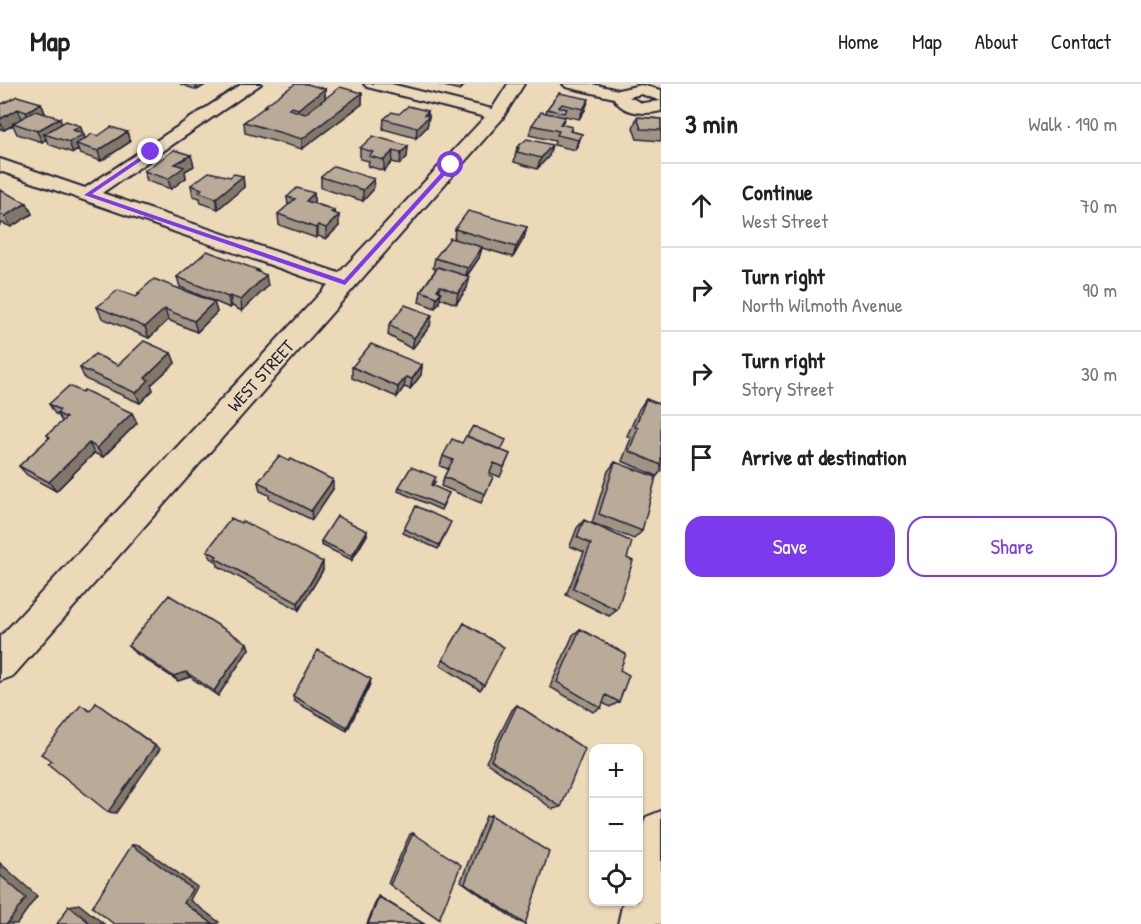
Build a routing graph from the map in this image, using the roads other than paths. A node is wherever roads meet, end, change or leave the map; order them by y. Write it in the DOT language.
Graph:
graph roads {
  1 [pos="253,84"];
  2 [pos="372,84"];
  3 [pos="516,84"];
  4 [pos="571,84"];
  5 [pos="621,95"];
  6 [pos="661,96"];
  7 [pos="661,106"];
  8 [pos="496,115"];
  9 [pos="0,165"];
  10 [pos="87,195"];
  11 [pos="345,283"];
  12 [pos="0,663"];
  13 [pos="661,832"];
  14 [pos="640,924"];
  1 -- 10 [label="street"];
  2 -- 8 [label="street"];
  3 -- 8 [label="street, WEST STREET"];
  4 -- 5 [label="street"];
  5 -- 6 [label="street"];
  5 -- 7 [label="street"];
  8 -- 11 [label="street, WEST STREET"];
  9 -- 10 [label="street"];
  10 -- 11 [label="street"];
  11 -- 12 [label="street, WEST STREET"];
  13 -- 14 [label="street"];
}
